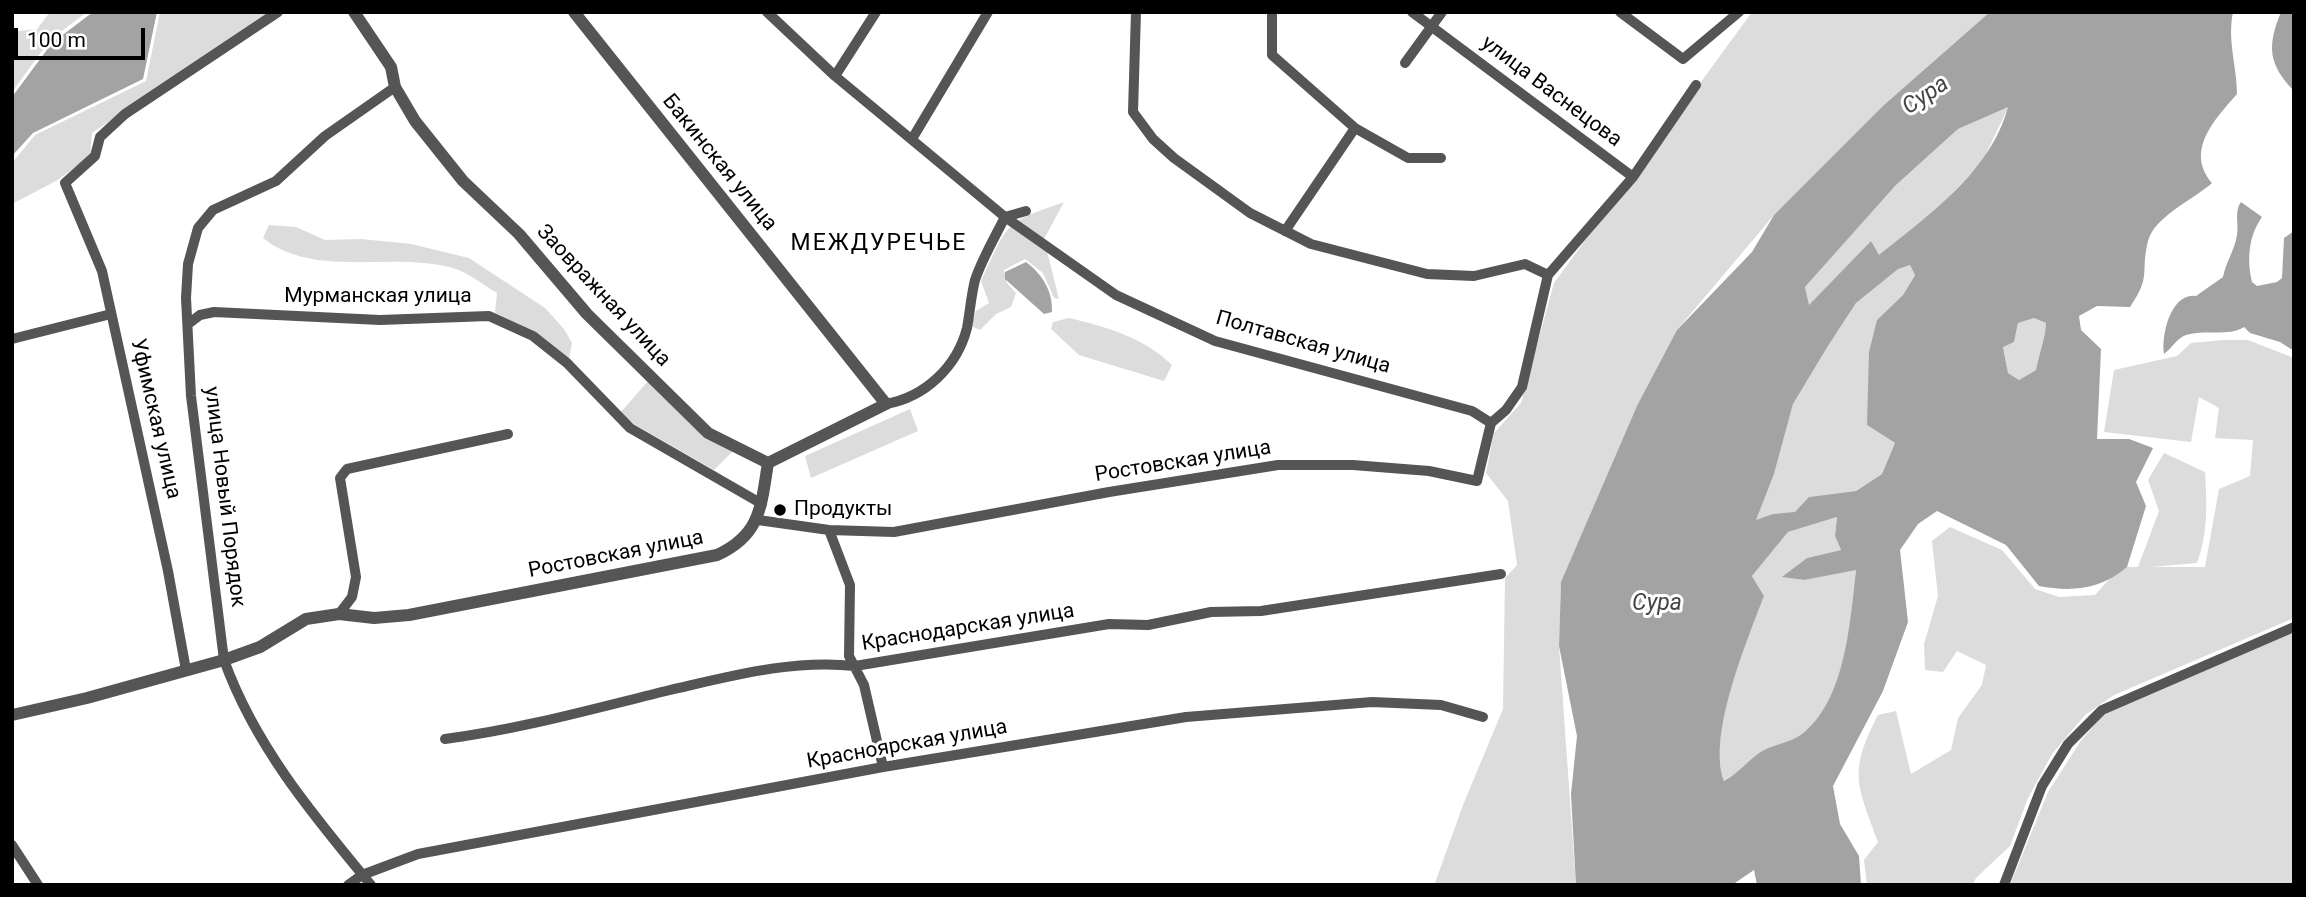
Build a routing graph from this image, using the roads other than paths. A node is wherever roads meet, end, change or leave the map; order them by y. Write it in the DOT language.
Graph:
graph roads {
  1 [pos="278,12"];
  2 [pos="355,12"];
  3 [pos="574,12"];
  4 [pos="876,12"];
  5 [pos="988,12"];
  6 [pos="1136,12"];
  7 [pos="1272,12"];
  8 [pos="1412,12"];
  9 [pos="1442,12"];
  10 [pos="1620,12"];
  11 [pos="1739,12"];
  12 [pos="769,13"];
  13 [pos="1432,26"];
  14 [pos="1405,63"];
  15 [pos="835,76"];
  16 [pos="1696,85"];
  17 [pos="395,87"];
  18 [pos="1355,128"];
  19 [pos="912,139"];
  20 [pos="1441,158"];
  21 [pos="1633,177"];
  22 [pos="1026,211"];
  23 [pos="1005,217"];
  24 [pos="1285,231"];
  25 [pos="1548,275"];
  26 [pos="111,314"];
  27 [pos="188,324"];
  28 [pos="12,339"];
  29 [pos="886,404"];
  30 [pos="1491,423"];
  31 [pos="508,434"];
  32 [pos="768,463"];
  33 [pos="762,504"];
  34 [pos="758,520"];
  35 [pos="829,530"];
  36 [pos="1500,574"];
  37 [pos="339,614"];
  38 [pos="2294,627"];
  39 [pos="224,660"];
  40 [pos="855,666"];
  41 [pos="186,670"];
  42 [pos="12,715"];
  43 [pos="1483,718"];
  44 [pos="445,738"];
  45 [pos="883,768"];
  46 [pos="12,845"];
  47 [pos="362,875"];
  48 [pos="38,885"];
  49 [pos="348,885"];
  50 [pos="371,885"];
  51 [pos="2004,885"];
  1 -- 26 [label="street, Уфимская улица"];
  2 -- 17 [label="street, Заовражная улица"];
  3 -- 29 [label="street, Бакинская улица"];
  4 -- 15 [label="street"];
  5 -- 19 [label="street"];
  6 -- 24 [label="street"];
  7 -- 18 [label="street"];
  8 -- 13 [label="street, улица Васнецова"];
  9 -- 13 [label="street"];
  10 -- 11 [label="street"];
  12 -- 15 [label="street, Полтавская улица"];
  13 -- 14 [label="street"];
  13 -- 21 [label="street, улица Васнецова"];
  15 -- 19 [label="street, Полтавская улица"];
  16 -- 21 [label="street"];
  17 -- 27 [label="street, улица Новый Порядок"];
  17 -- 32 [label="street, Заовражная улица"];
  18 -- 20 [label="street"];
  18 -- 24 [label="street"];
  19 -- 23 [label="street, Полтавская улица"];
  21 -- 25 [label="street"];
  22 -- 23 [label="street"];
  23 -- 29 [label="street"];
  23 -- 30 [label="street, Полтавская улица"];
  24 -- 25 [label="street"];
  25 -- 30 [label="street"];
  26 -- 28 [label="street"];
  26 -- 41 [label="street, Уфимская улица"];
  27 -- 33 [label="street, Мурманская улица"];
  27 -- 39 [label="street, улица Новый Порядок"];
  29 -- 32 [label="street"];
  30 -- 35 [label="street, Ростовская улица"];
  31 -- 37 [label="street"];
  32 -- 33 [label="street"];
  33 -- 34 [label="street"];
  34 -- 35 [label="street, Ростовская улица"];
  34 -- 37 [label="street, Ростовская улица"];
  35 -- 40 [label="street"];
  36 -- 40 [label="street, Краснодарская улица"];
  37 -- 39 [label="street, Ростовская улица"];
  38 -- 51 [label="street"];
  39 -- 41 [label="street, Ростовская улица"];
  39 -- 47 [label="street, улица Новый Порядок"];
  40 -- 44 [label="street, Краснодарская улица"];
  40 -- 45 [label="street"];
  41 -- 42 [label="street, Ростовская улица"];
  43 -- 45 [label="street, Красноярская улица"];
  45 -- 47 [label="street, Красноярская улица"];
  46 -- 48 [label="street"];
  47 -- 49 [label="street, Красноярская улица"];
  47 -- 50 [label="street, улица Новый Порядок"];
}
